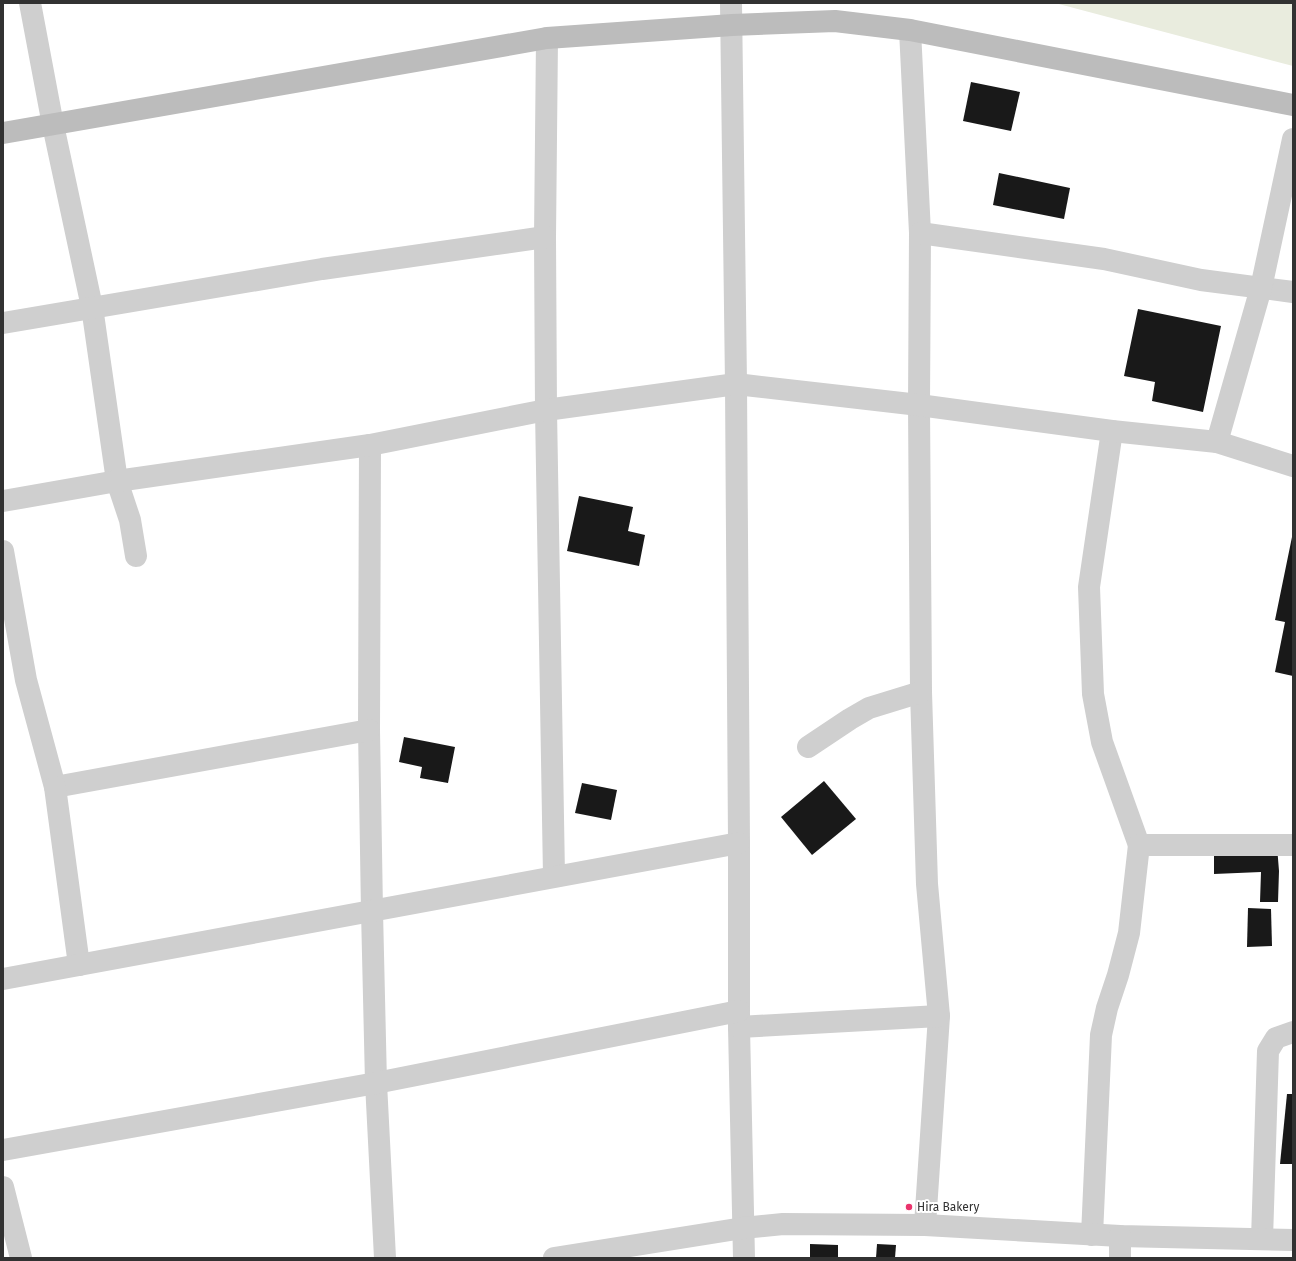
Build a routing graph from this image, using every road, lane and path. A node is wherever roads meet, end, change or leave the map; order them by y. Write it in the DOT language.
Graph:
graph roads {
  1 [pos="30,3"];
  2 [pos="731,3"];
  3 [pos="732,24"];
  4 [pos="910,30"];
  5 [pos="547,38"];
  6 [pos="1293,105"];
  7 [pos="53,124"];
  8 [pos="3,133"];
  9 [pos="1293,139"];
  10 [pos="920,233"];
  11 [pos="545,237"];
  12 [pos="1261,288"];
  13 [pos="1293,292"];
  14 [pos="92,307"];
  15 [pos="3,323"];
  16 [pos="736,384"];
  17 [pos="919,406"];
  18 [pos="546,410"];
  19 [pos="1112,431"];
  20 [pos="1217,442"];
  21 [pos="370,445"];
  22 [pos="1293,466"];
  23 [pos="117,481"];
  24 [pos="3,501"];
  25 [pos="3,551"];
  26 [pos="136,556"];
  27 [pos="921,692"];
  28 [pos="369,730"];
  29 [pos="808,747"];
  30 [pos="55,787"];
  31 [pos="739,843"];
  32 [pos="1139,845"];
  33 [pos="1293,845"];
  34 [pos="554,876"];
  35 [pos="372,911"];
  36 [pos="79,964"];
  37 [pos="3,979"];
  38 [pos="939,1016"];
  39 [pos="739,1019"];
  40 [pos="1293,1032"];
  41 [pos="376,1083"];
  42 [pos="3,1150"];
  43 [pos="3,1187"];
  44 [pos="925,1225"];
  45 [pos="743,1228"];
  46 [pos="1092,1235"];
  47 [pos="1120,1236"];
  48 [pos="1262,1240"];
  49 [pos="1293,1240"];
  50 [pos="21,1258"];
  51 [pos="385,1258"];
  52 [pos="554,1258"];
  53 [pos="744,1258"];
  54 [pos="1120,1258"];
  1 -- 7 [label="street"];
  2 -- 3 [label="street"];
  3 -- 4 [label="main road"];
  3 -- 5 [label="main road"];
  3 -- 16 [label="street"];
  4 -- 6 [label="main road"];
  4 -- 10 [label="street"];
  5 -- 7 [label="main road"];
  5 -- 11 [label="street"];
  7 -- 8 [label="main road"];
  7 -- 14 [label="street"];
  9 -- 12 [label="street"];
  10 -- 12 [label="street"];
  10 -- 17 [label="street"];
  11 -- 14 [label="street"];
  11 -- 18 [label="street"];
  12 -- 13 [label="street"];
  12 -- 20 [label="street"];
  14 -- 15 [label="street"];
  14 -- 23 [label="street"];
  16 -- 17 [label="street"];
  16 -- 18 [label="street"];
  16 -- 31 [label="street"];
  17 -- 19 [label="street"];
  17 -- 27 [label="street"];
  18 -- 21 [label="street"];
  18 -- 34 [label="street"];
  19 -- 20 [label="street"];
  19 -- 32 [label="street"];
  20 -- 22 [label="street"];
  21 -- 23 [label="street"];
  21 -- 28 [label="street"];
  23 -- 24 [label="street"];
  23 -- 26 [label="street"];
  25 -- 30 [label="street"];
  27 -- 29 [label="street"];
  27 -- 38 [label="street"];
  28 -- 30 [label="street"];
  28 -- 35 [label="street"];
  30 -- 36 [label="street"];
  31 -- 34 [label="street"];
  31 -- 39 [label="street"];
  32 -- 33 [label="street"];
  32 -- 46 [label="street"];
  34 -- 35 [label="street"];
  35 -- 36 [label="street"];
  35 -- 41 [label="street"];
  36 -- 37 [label="street"];
  38 -- 39 [label="street"];
  38 -- 44 [label="street"];
  39 -- 41 [label="street"];
  39 -- 45 [label="street"];
  40 -- 48 [label="street"];
  41 -- 42 [label="street"];
  41 -- 51 [label="street"];
  43 -- 50 [label="street"];
  44 -- 45 [label="street"];
  44 -- 46 [label="street"];
  45 -- 52 [label="street"];
  45 -- 53 [label="street"];
  46 -- 47 [label="street"];
  47 -- 48 [label="street"];
  47 -- 54 [label="street"];
  48 -- 49 [label="street"];
}
